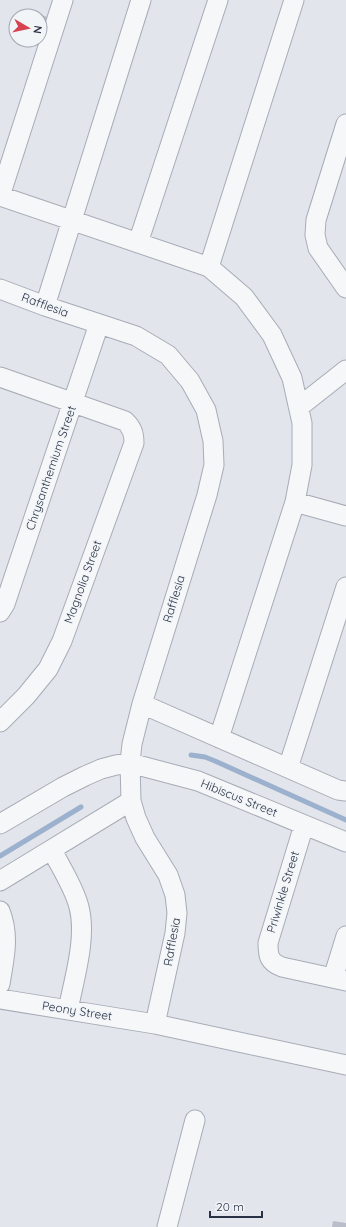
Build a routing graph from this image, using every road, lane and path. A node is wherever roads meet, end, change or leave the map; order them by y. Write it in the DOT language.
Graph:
graph roads {
  1 [pos="63,0"];
  2 [pos="141,0"];
  3 [pos="218,0"];
  4 [pos="294,0"];
  5 [pos="346,124"];
  6 [pos="0,196"];
  7 [pos="72,220"];
  8 [pos="138,242"];
  9 [pos="209,267"];
  10 [pos="346,288"];
  11 [pos="0,289"];
  12 [pos="45,306"];
  13 [pos="99,324"];
  14 [pos="346,370"];
  15 [pos="0,377"];
  16 [pos="73,402"];
  17 [pos="299,408"];
  18 [pos="295,502"];
  19 [pos="346,516"];
  20 [pos="346,587"];
  21 [pos="0,612"];
  22 [pos="142,704"];
  23 [pos="0,722"];
  24 [pos="219,738"];
  25 [pos="130,763"];
  26 [pos="288,768"];
  27 [pos="346,791"];
  28 [pos="131,801"];
  29 [pos="0,824"];
  30 [pos="304,825"];
  31 [pos="346,842"];
  32 [pos="52,850"];
  33 [pos="0,881"];
  34 [pos="0,911"];
  35 [pos="346,936"];
  36 [pos="340,980"];
  37 [pos="0,984"];
  38 [pos="0,998"];
  39 [pos="68,1010"];
  40 [pos="155,1024"];
  41 [pos="346,1065"];
  42 [pos="195,1120"];
  43 [pos="167,1227"];
  1 -- 6 [label="street"];
  2 -- 7 [label="street"];
  3 -- 8 [label="street"];
  4 -- 9 [label="street"];
  5 -- 10 [label="street"];
  6 -- 7 [label="street"];
  7 -- 8 [label="street"];
  7 -- 12 [label="street"];
  8 -- 9 [label="street"];
  9 -- 17 [label="street"];
  11 -- 12 [label="street, Rafflesia"];
  12 -- 13 [label="street, Rafflesia"];
  13 -- 16 [label="street, Chrysanthemium Street"];
  13 -- 22 [label="street, Rafflesia"];
  14 -- 17 [label="street"];
  15 -- 16 [label="street"];
  16 -- 21 [label="street, Chrysanthemium Street"];
  16 -- 23 [label="street, Magnolia Street"];
  17 -- 18 [label="street"];
  18 -- 19 [label="street"];
  18 -- 24 [label="street"];
  20 -- 26 [label="street"];
  22 -- 24 [label="street"];
  22 -- 25 [label="street, Rafflesia"];
  24 -- 26 [label="street"];
  25 -- 28 [label="street, Rafflesia"];
  25 -- 29 [label="street"];
  25 -- 30 [label="street, Hibiscus Street"];
  26 -- 27 [label="street"];
  28 -- 32 [label="street"];
  28 -- 40 [label="street, Rafflesia"];
  30 -- 31 [label="street, Hibiscus Street"];
  30 -- 36 [label="street, Priwinkle Street"];
  32 -- 33 [label="street"];
  32 -- 39 [label="street"];
  34 -- 37 [label="street"];
  35 -- 36 [label="street"];
  38 -- 39 [label="street, Peony Street"];
  39 -- 40 [label="street, Peony Street"];
  40 -- 41 [label="street, Peony Street"];
  42 -- 43 [label="street"];
}
